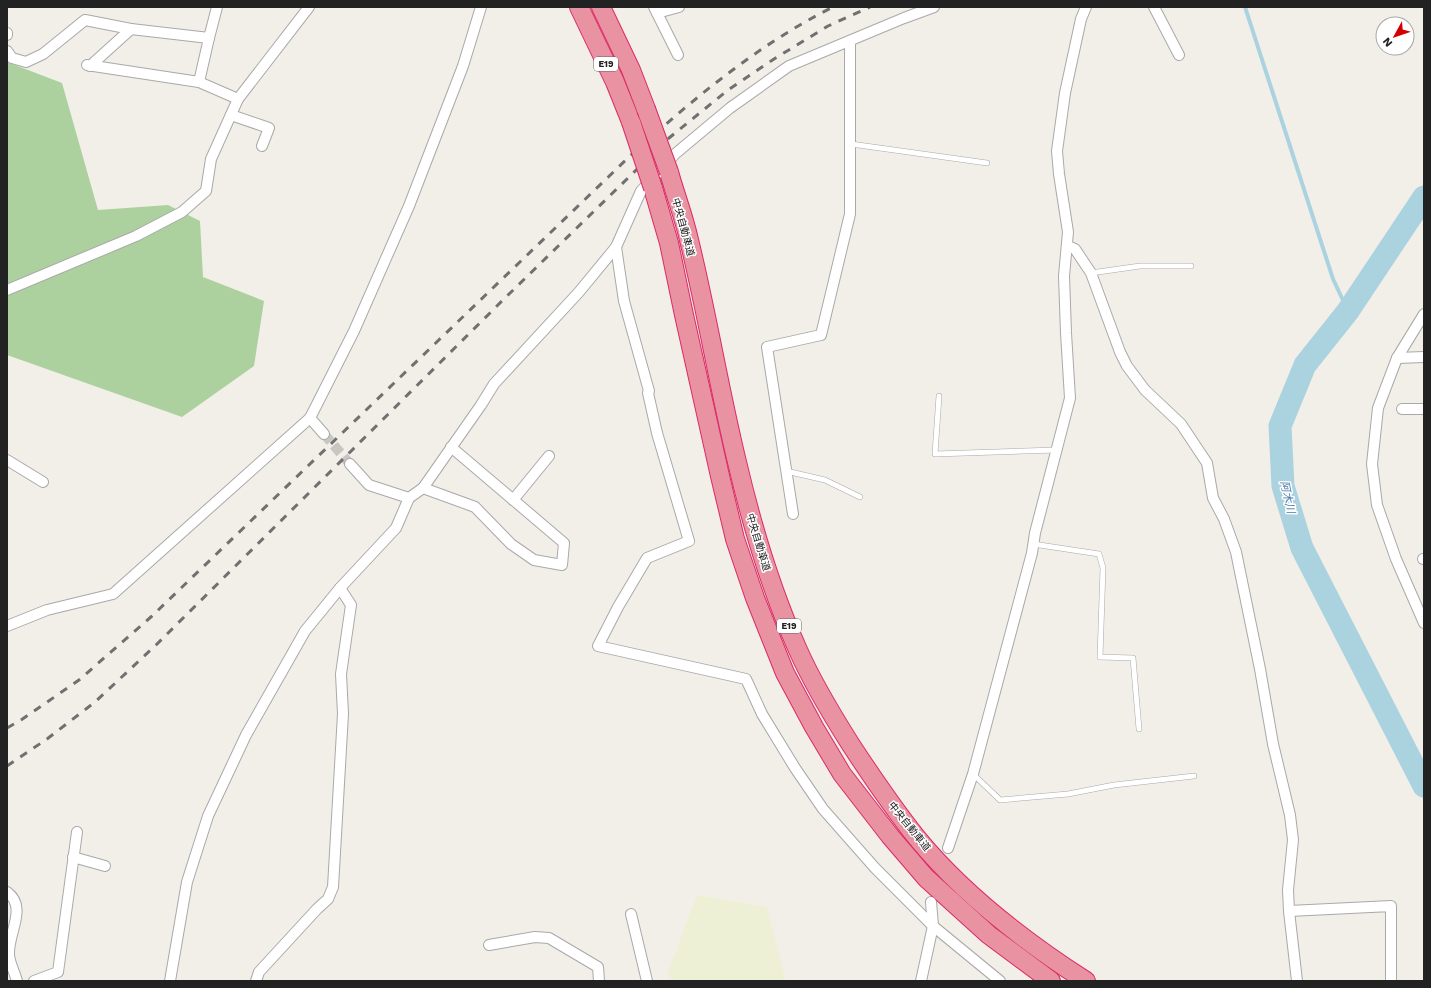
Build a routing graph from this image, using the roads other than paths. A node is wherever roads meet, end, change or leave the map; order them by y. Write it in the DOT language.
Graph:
graph roads {
  1 [pos="217,7"];
  2 [pos="309,7"];
  3 [pos="481,7"];
  4 [pos="579,7"];
  5 [pos="601,7"];
  6 [pos="679,7"];
  7 [pos="934,7"];
  8 [pos="1086,7"];
  9 [pos="1154,7"];
  10 [pos="656,10"];
  11 [pos="131,29"];
  12 [pos="209,38"];
  13 [pos="850,41"];
  14 [pos="7,51"];
  15 [pos="1179,54"];
  16 [pos="678,55"];
  17 [pos="199,82"];
  18 [pos="238,99"];
  19 [pos="231,115"];
  20 [pos="851,144"];
  21 [pos="262,146"];
  22 [pos="987,163"];
  23 [pos="1068,246"];
  24 [pos="616,247"];
  25 [pos="1191,266"];
  26 [pos="1091,273"];
  27 [pos="7,290"];
  28 [pos="1424,314"];
  29 [pos="1424,357"];
  30 [pos="1397,358"];
  31 [pos="939,396"];
  32 [pos="1402,409"];
  33 [pos="1424,409"];
  34 [pos="310,418"];
  35 [pos="324,434"];
  36 [pos="451,448"];
  37 [pos="1057,450"];
  38 [pos="550,456"];
  39 [pos="7,460"];
  40 [pos="350,464"];
  41 [pos="786,471"];
  42 [pos="43,482"];
  43 [pos="423,488"];
  44 [pos="860,497"];
  45 [pos="409,498"];
  46 [pos="513,500"];
  47 [pos="793,514"];
  48 [pos="1034,544"];
  49 [pos="340,588"];
  50 [pos="1424,623"];
  51 [pos="7,626"];
  52 [pos="1139,729"];
  53 [pos="973,774"];
  54 [pos="1194,776"];
  55 [pos="77,832"];
  56 [pos="948,848"];
  57 [pos="73,857"];
  58 [pos="105,866"];
  59 [pos="7,892"];
  60 [pos="931,902"];
  61 [pos="1289,911"];
  62 [pos="631,914"];
  63 [pos="933,926"];
  64 [pos="490,946"];
  65 [pos="17,981"];
  66 [pos="34,981"];
  67 [pos="170,981"];
  68 [pos="256,981"];
  69 [pos="600,981"];
  70 [pos="647,981"];
  71 [pos="921,981"];
  72 [pos="1000,981"];
  73 [pos="1051,981"];
  74 [pos="1086,981"];
  75 [pos="1297,981"];
  76 [pos="1392,981"];
  1 -- 12 [label="street"];
  2 -- 18 [label="street"];
  3 -- 34 [label="street"];
  4 -- 73 [label="highway, 中央自動車道 / E19, bridge"];
  5 -- 74 [label="highway, 中央自動車道 / E19, bridge"];
  6 -- 10 [label="street"];
  7 -- 13 [label="street"];
  8 -- 23 [label="street"];
  9 -- 15 [label="street"];
  10 -- 16 [label="street"];
  11 -- 12 [label="street"];
  11 -- 14 [label="street"];
  11 -- 17 [label="street"];
  12 -- 17 [label="street"];
  13 -- 20 [label="street"];
  13 -- 24 [label="street"];
  17 -- 18 [label="street"];
  18 -- 19 [label="street"];
  19 -- 21 [label="street"];
  19 -- 27 [label="street"];
  20 -- 22 [label="lane"];
  20 -- 41 [label="street"];
  23 -- 26 [label="street"];
  23 -- 37 [label="street"];
  24 -- 36 [label="street"];
  24 -- 63 [label="street"];
  25 -- 26 [label="lane"];
  26 -- 61 [label="street"];
  28 -- 30 [label="street"];
  29 -- 30 [label="street"];
  30 -- 50 [label="street"];
  31 -- 37 [label="lane"];
  32 -- 33 [label="street"];
  34 -- 35 [label="street"];
  34 -- 51 [label="street"];
  36 -- 43 [label="street"];
  36 -- 46 [label="street"];
  37 -- 48 [label="street"];
  38 -- 46 [label="street"];
  39 -- 42 [label="street"];
  40 -- 45 [label="street"];
  41 -- 44 [label="lane"];
  41 -- 47 [label="street"];
  43 -- 45 [label="street"];
  43 -- 46 [label="street"];
  45 -- 49 [label="street"];
  48 -- 52 [label="lane"];
  48 -- 53 [label="street"];
  49 -- 67 [label="street"];
  49 -- 68 [label="street"];
  53 -- 54 [label="lane"];
  53 -- 56 [label="street"];
  55 -- 57 [label="street"];
  57 -- 58 [label="street"];
  57 -- 66 [label="street"];
  59 -- 65 [label="street"];
  60 -- 63 [label="street"];
  61 -- 75 [label="street"];
  61 -- 76 [label="street"];
  62 -- 70 [label="street"];
  63 -- 71 [label="street"];
  63 -- 72 [label="street"];
  64 -- 69 [label="street"];
}
